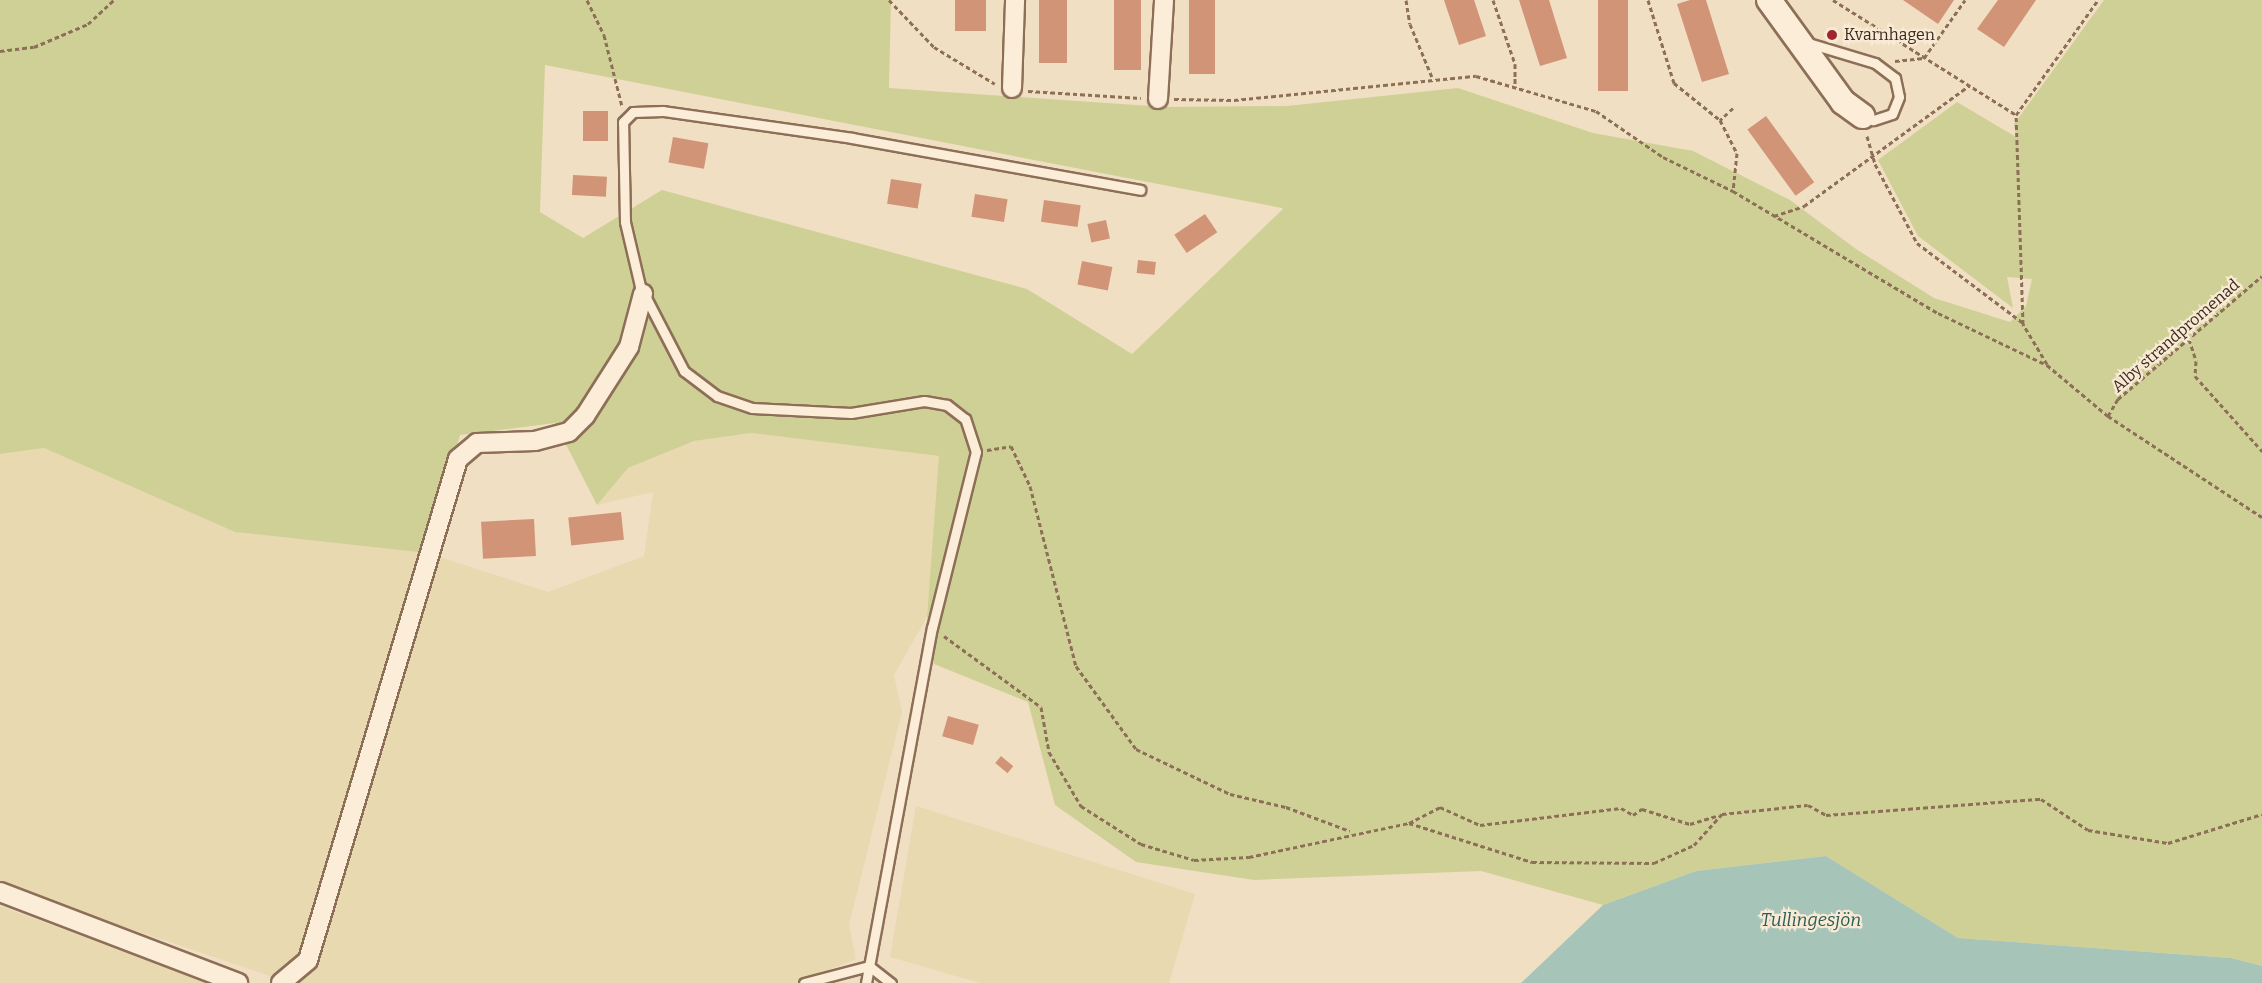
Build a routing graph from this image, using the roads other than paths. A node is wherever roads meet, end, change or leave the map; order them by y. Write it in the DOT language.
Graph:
graph roads {
  1 [pos="1015,0"];
  2 [pos="1164,0"];
  3 [pos="1769,0"];
  4 [pos="1796,39"];
  5 [pos="1012,88"];
  6 [pos="1158,99"];
  7 [pos="1862,116"];
  8 [pos="1140,190"];
  9 [pos="643,294"];
  10 [pos="0,892"];
  11 [pos="869,966"];
  12 [pos="238,983"];
  13 [pos="281,983"];
  14 [pos="804,983"];
  15 [pos="866,983"];
  16 [pos="891,983"];
  1 -- 5 [label="street"];
  2 -- 6 [label="street"];
  3 -- 4 [label="street"];
  4 -- 7 [label="street"];
  4 -- 7 [label="lane"];
  8 -- 9 [label="lane"];
  9 -- 11 [label="lane"];
  9 -- 13 [label="street"];
  10 -- 12 [label="street"];
  11 -- 14 [label="lane"];
  11 -- 15 [label="lane"];
  11 -- 16 [label="lane"];
}
